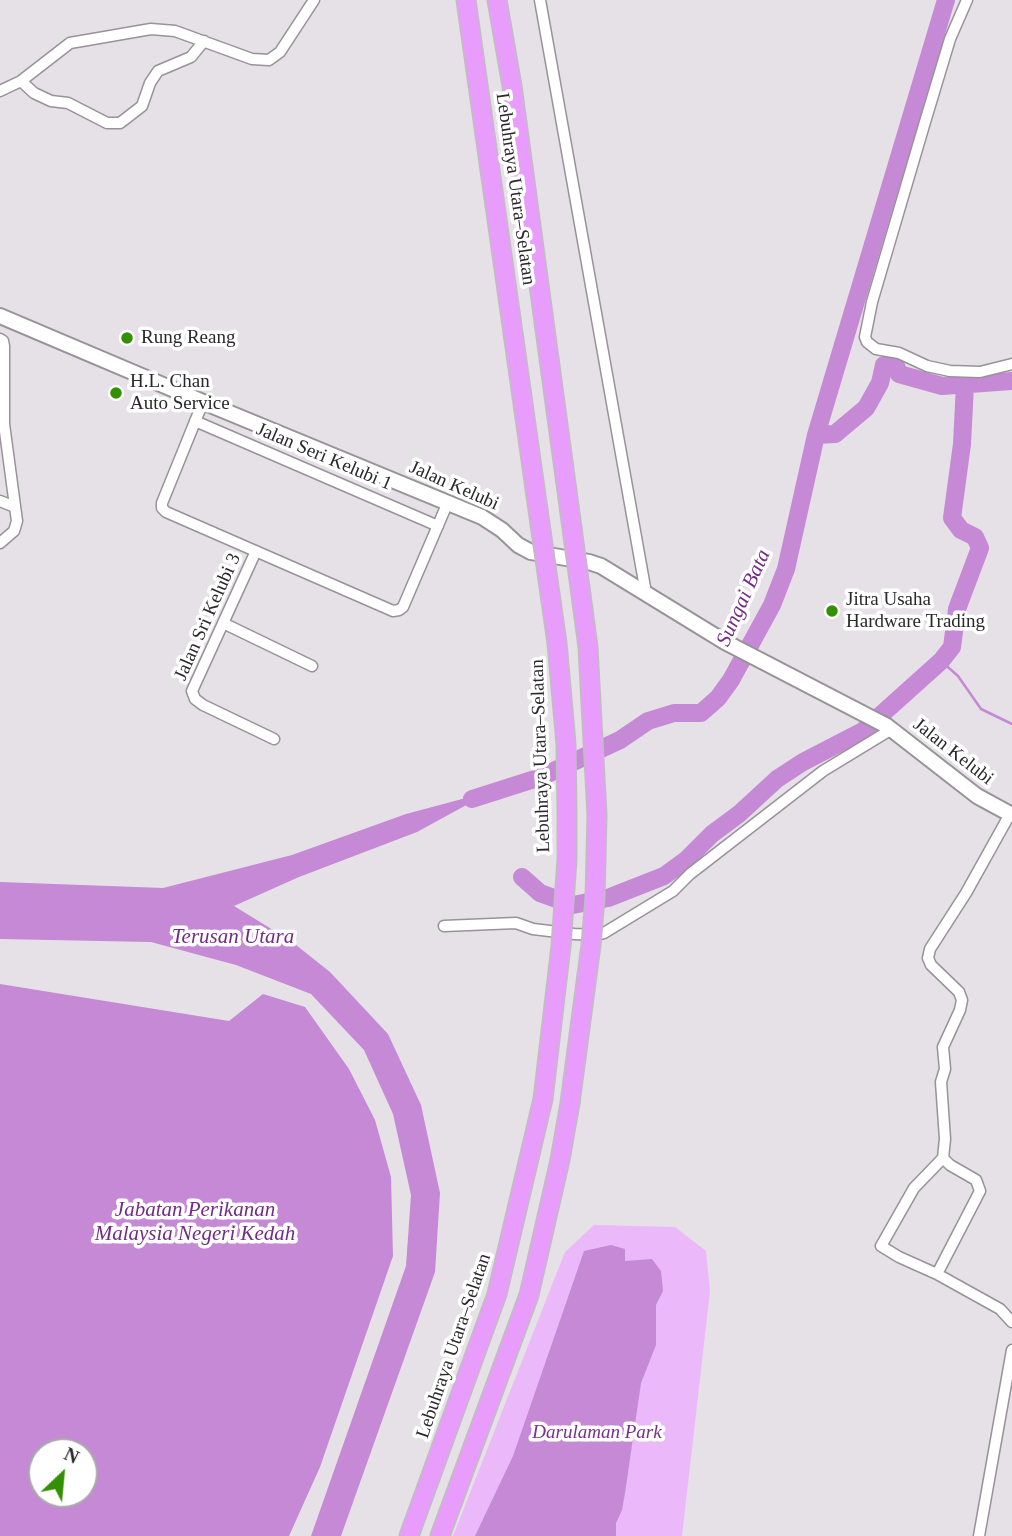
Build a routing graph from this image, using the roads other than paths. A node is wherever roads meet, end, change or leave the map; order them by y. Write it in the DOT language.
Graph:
graph roads {
  1 [pos="314,0"];
  2 [pos="466,0"];
  3 [pos="497,0"];
  4 [pos="540,0"];
  5 [pos="967,0"];
  6 [pos="204,41"];
  7 [pos="21,81"];
  8 [pos="512,86"];
  9 [pos="480,90"];
  10 [pos="0,91"];
  11 [pos="0,316"];
  12 [pos="2,340"];
  13 [pos="1012,363"];
  14 [pos="203,402"];
  15 [pos="195,421"];
  16 [pos="2,423"];
  17 [pos="0,501"];
  18 [pos="449,502"];
  19 [pos="15,507"];
  20 [pos="438,526"];
  21 [pos="0,543"];
  22 [pos="256,551"];
  23 [pos="646,593"];
  24 [pos="223,623"];
  25 [pos="312,666"];
  26 [pos="890,727"];
  27 [pos="274,739"];
  28 [pos="1011,815"];
  29 [pos="444,926"];
  30 [pos="943,1158"];
  31 [pos="937,1274"];
  32 [pos="1012,1322"];
  33 [pos="1012,1350"];
  34 [pos="409,1536"];
  35 [pos="440,1536"];
  36 [pos="979,1536"];
  1 -- 6 [label="street"];
  2 -- 9 [label="highway, Lebuhraya Utara–Selatan"];
  3 -- 8 [label="highway, Lebuhraya Utara–Selatan"];
  4 -- 23 [label="street"];
  5 -- 13 [label="street"];
  6 -- 7 [label="street"];
  6 -- 7 [label="street"];
  7 -- 10 [label="street"];
  8 -- 9 [label="highway"];
  8 -- 35 [label="highway, Lebuhraya Utara–Selatan, bridge"];
  9 -- 34 [label="highway, Lebuhraya Utara–Selatan, bridge"];
  11 -- 14 [label="main road, Jalan Kelubi"];
  12 -- 16 [label="street"];
  14 -- 15 [label="street, Jalan Sri Kelubi 3"];
  14 -- 18 [label="main road, Jalan Kelubi"];
  15 -- 20 [label="street, Jalan Seri Kelubi 1"];
  15 -- 22 [label="street, Jalan Sri Kelubi 3"];
  16 -- 19 [label="street"];
  17 -- 19 [label="street"];
  18 -- 20 [label="street"];
  18 -- 23 [label="main road, Jalan Kelubi"];
  19 -- 21 [label="street"];
  20 -- 22 [label="street"];
  22 -- 24 [label="street, Jalan Sri Kelubi 3"];
  23 -- 26 [label="main road, Jalan Kelubi"];
  24 -- 25 [label="street"];
  24 -- 27 [label="street, Jalan Sri Kelubi 3"];
  26 -- 28 [label="main road, Jalan Kelubi"];
  26 -- 29 [label="street"];
  28 -- 30 [label="street"];
  30 -- 31 [label="street"];
  30 -- 31 [label="street"];
  31 -- 32 [label="street"];
  33 -- 36 [label="street"];
}
